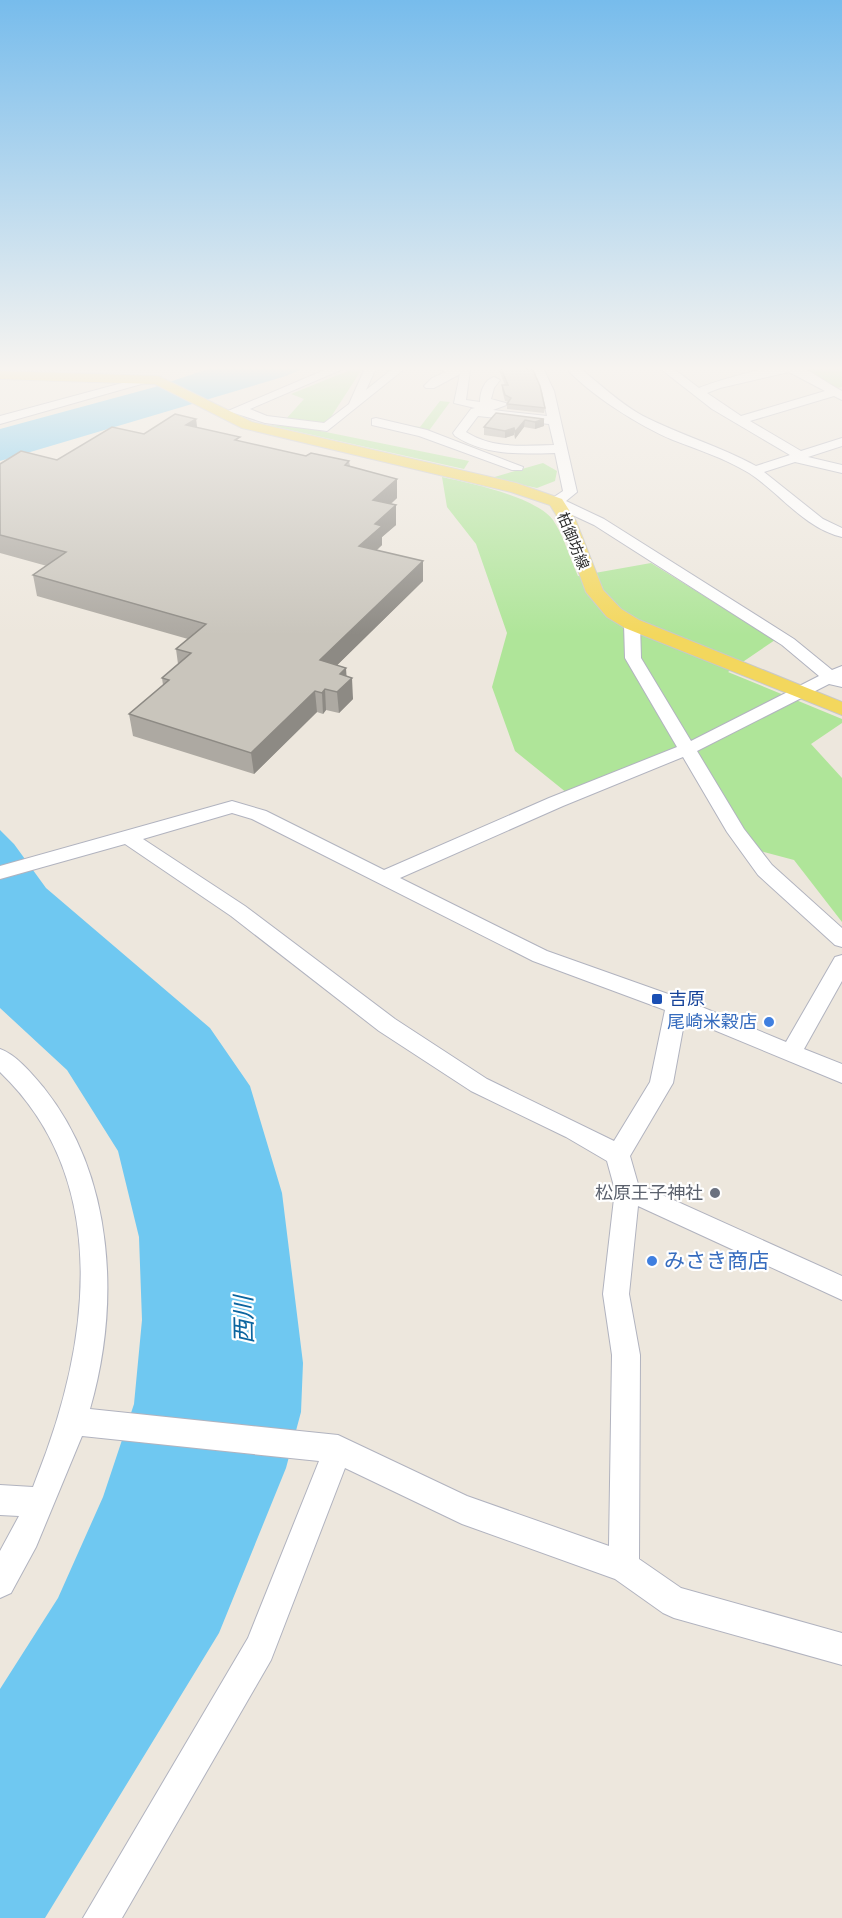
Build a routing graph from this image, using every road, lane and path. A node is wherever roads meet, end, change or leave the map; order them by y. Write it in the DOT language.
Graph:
graph roads {
  1 [pos="381,456"];
  2 [pos="485,456"];
  3 [pos="551,456"];
  4 [pos="563,456"];
  5 [pos="727,456"];
  6 [pos="796,456"];
  7 [pos="807,456"];
  8 [pos="800,458"];
  9 [pos="517,467"];
  10 [pos="842,469"];
  11 [pos="755,471"];
  12 [pos="479,478"];
  13 [pos="556,502"];
  14 [pos="842,533"];
  15 [pos="632,624"];
  16 [pos="837,678"];
  17 [pos="798,693"];
  18 [pos="842,709"];
  19 [pos="686,750"];
  20 [pos="129,838"];
  21 [pos="0,873"];
  22 [pos="384,877"];
  23 [pos="842,940"];
  24 [pos="842,962"];
  25 [pos="677,1006"];
  26 [pos="791,1053"];
  27 [pos="0,1058"];
  28 [pos="842,1074"];
  29 [pos="618,1155"];
  30 [pos="627,1190"];
  31 [pos="842,1288"];
  32 [pos="73,1421"];
  33 [pos="328,1448"];
  34 [pos="0,1500"];
  35 [pos="41,1502"];
  36 [pos="624,1566"];
  37 [pos="0,1582"];
  38 [pos="842,1649"];
  39 [pos="101,1918"];
  1 -- 12 [label="main road, 柏御坊線"];
  2 -- 9 [label="street"];
  3 -- 9 [label="street"];
  4 -- 13 [label="street"];
  5 -- 11 [label="street"];
  6 -- 8 [label="street"];
  7 -- 8 [label="street"];
  8 -- 10 [label="street"];
  8 -- 11 [label="street"];
  9 -- 12 [label="street"];
  11 -- 14 [label="street"];
  12 -- 13 [label="main road, 柏御坊線"];
  13 -- 15 [label="main road, 柏御坊線"];
  13 -- 16 [label="street"];
  15 -- 17 [label="main road, 柏御坊線"];
  15 -- 19 [label="street"];
  16 -- 17 [label="street"];
  17 -- 18 [label="main road, 柏御坊線"];
  17 -- 19 [label="street"];
  19 -- 22 [label="street"];
  19 -- 23 [label="street"];
  20 -- 21 [label="street"];
  20 -- 22 [label="street"];
  20 -- 29 [label="street"];
  22 -- 25 [label="street"];
  24 -- 26 [label="street"];
  25 -- 26 [label="street"];
  25 -- 29 [label="street"];
  26 -- 28 [label="street"];
  27 -- 32 [label="street"];
  29 -- 30 [label="street"];
  30 -- 31 [label="street"];
  30 -- 36 [label="street"];
  32 -- 33 [label="street"];
  32 -- 35 [label="street"];
  33 -- 36 [label="street"];
  33 -- 39 [label="street"];
  34 -- 35 [label="street"];
  35 -- 37 [label="street"];
  36 -- 38 [label="street"];
}
